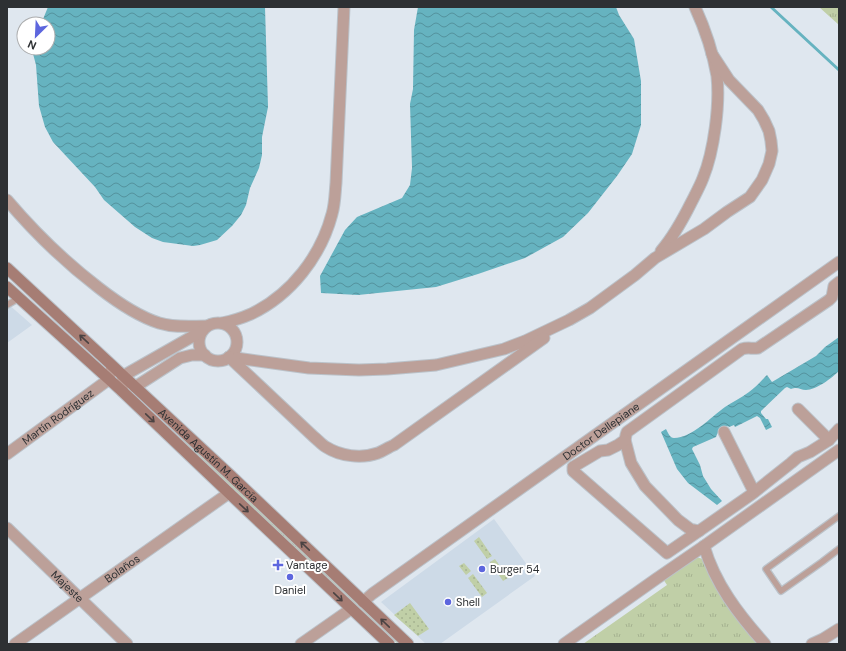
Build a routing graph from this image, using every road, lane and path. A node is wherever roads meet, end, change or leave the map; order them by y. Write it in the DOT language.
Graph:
graph roads {
  1 [pos="344,7"];
  2 [pos="695,7"];
  3 [pos="712,54"];
  4 [pos="737,88"];
  5 [pos="718,91"];
  6 [pos="7,200"];
  7 [pos="682,221"];
  8 [pos="696,234"];
  9 [pos="655,258"];
  10 [pos="839,262"];
  11 [pos="7,268"];
  12 [pos="839,282"];
  13 [pos="7,287"];
  14 [pos="19,298"];
  15 [pos="7,305"];
  16 [pos="569,320"];
  17 [pos="222,323"];
  18 [pos="205,328"];
  19 [pos="489,353"];
  20 [pos="205,355"];
  21 [pos="229,357"];
  22 [pos="148,361"];
  23 [pos="262,362"];
  24 [pos="112,366"];
  25 [pos="496,372"];
  26 [pos="157,373"];
  27 [pos="123,376"];
  28 [pos="252,379"];
  29 [pos="108,380"];
  30 [pos="135,387"];
  31 [pos="122,391"];
  32 [pos="798,409"];
  33 [pos="839,429"];
  34 [pos="724,432"];
  35 [pos="625,440"];
  36 [pos="829,440"];
  37 [pos="839,450"];
  38 [pos="7,454"];
  39 [pos="754,492"];
  40 [pos="228,493"];
  41 [pos="839,516"];
  42 [pos="7,528"];
  43 [pos="699,531"];
  44 [pos="704,546"];
  45 [pos="839,549"];
  46 [pos="79,598"];
  47 [pos="364,602"];
  48 [pos="351,609"];
  49 [pos="839,629"];
  50 [pos="15,644"];
  51 [pos="127,644"];
  52 [pos="301,644"];
  53 [pos="389,644"];
  54 [pos="408,644"];
  55 [pos="564,644"];
  56 [pos="765,644"];
  57 [pos="812,644"];
  1 -- 17 [label="street"];
  2 -- 3 [label="street"];
  3 -- 4 [label="street"];
  3 -- 5 [label="street"];
  4 -- 5 [label="street"];
  4 -- 8 [label="street"];
  5 -- 7 [label="street"];
  6 -- 18 [label="street"];
  7 -- 8 [label="street"];
  7 -- 9 [label="street"];
  8 -- 9 [label="street"];
  9 -- 16 [label="street"];
  10 -- 47 [label="street, Doctor Dellepiane"];
  24 -- 11 [label="main road, Avenida Agustín M. García, one-way"];
  12 -- 35 [label="street"];
  13 -- 14 [label="main road, Avenida Agustín M. García"];
  14 -- 15 [label="lane"];
  14 -- 29 [label="main road, Avenida Agustín M. García"];
  16 -- 19 [label="street"];
  16 -- 25 [label="street"];
  17 -- 18 [label="street"];
  17 -- 21 [label="street"];
  18 -- 20 [label="street"];
  18 -- 22 [label="street"];
  19 -- 23 [label="street"];
  19 -- 25 [label="street"];
  20 -- 21 [label="street"];
  20 -- 26 [label="street"];
  21 -- 23 [label="street"];
  21 -- 28 [label="street"];
  22 -- 26 [label="street"];
  22 -- 27 [label="street"];
  23 -- 28 [label="street"];
  24 -- 27 [label="main road, Avenida Agustín M. García"];
  24 -- 29 [label="street"];
  25 -- 28 [label="street"];
  26 -- 30 [label="street"];
  27 -- 30 [label="main road, Avenida Agustín M. García"];
  27 -- 31 [label="street"];
  29 -- 31 [label="main road, Avenida Agustín M. García"];
  29 -- 38 [label="street, Martín Rodríguez"];
  47 -- 30 [label="main road, Avenida Agustín M. García, one-way"];
  31 -- 40 [label="main road, Avenida Agustín M. García, one-way"];
  32 -- 36 [label="street"];
  33 -- 36 [label="street"];
  34 -- 39 [label="street"];
  35 -- 43 [label="street"];
  35 -- 43 [label="street"];
  36 -- 39 [label="street"];
  37 -- 44 [label="street"];
  39 -- 43 [label="street"];
  40 -- 46 [label="street, Bolaños"];
  40 -- 48 [label="main road, Avenida Agustín M. García, one-way"];
  41 -- 45 [label="lane"];
  42 -- 46 [label="street, Majeste"];
  44 -- 55 [label="street"];
  44 -- 56 [label="street"];
  46 -- 50 [label="street, Bolaños"];
  46 -- 51 [label="street, Majeste"];
  54 -- 47 [label="main road, Avenida Agustín M. García, one-way"];
  48 -- 52 [label="street"];
  48 -- 53 [label="main road, Avenida Agustín M. García"];
  49 -- 57 [label="street"];
}
